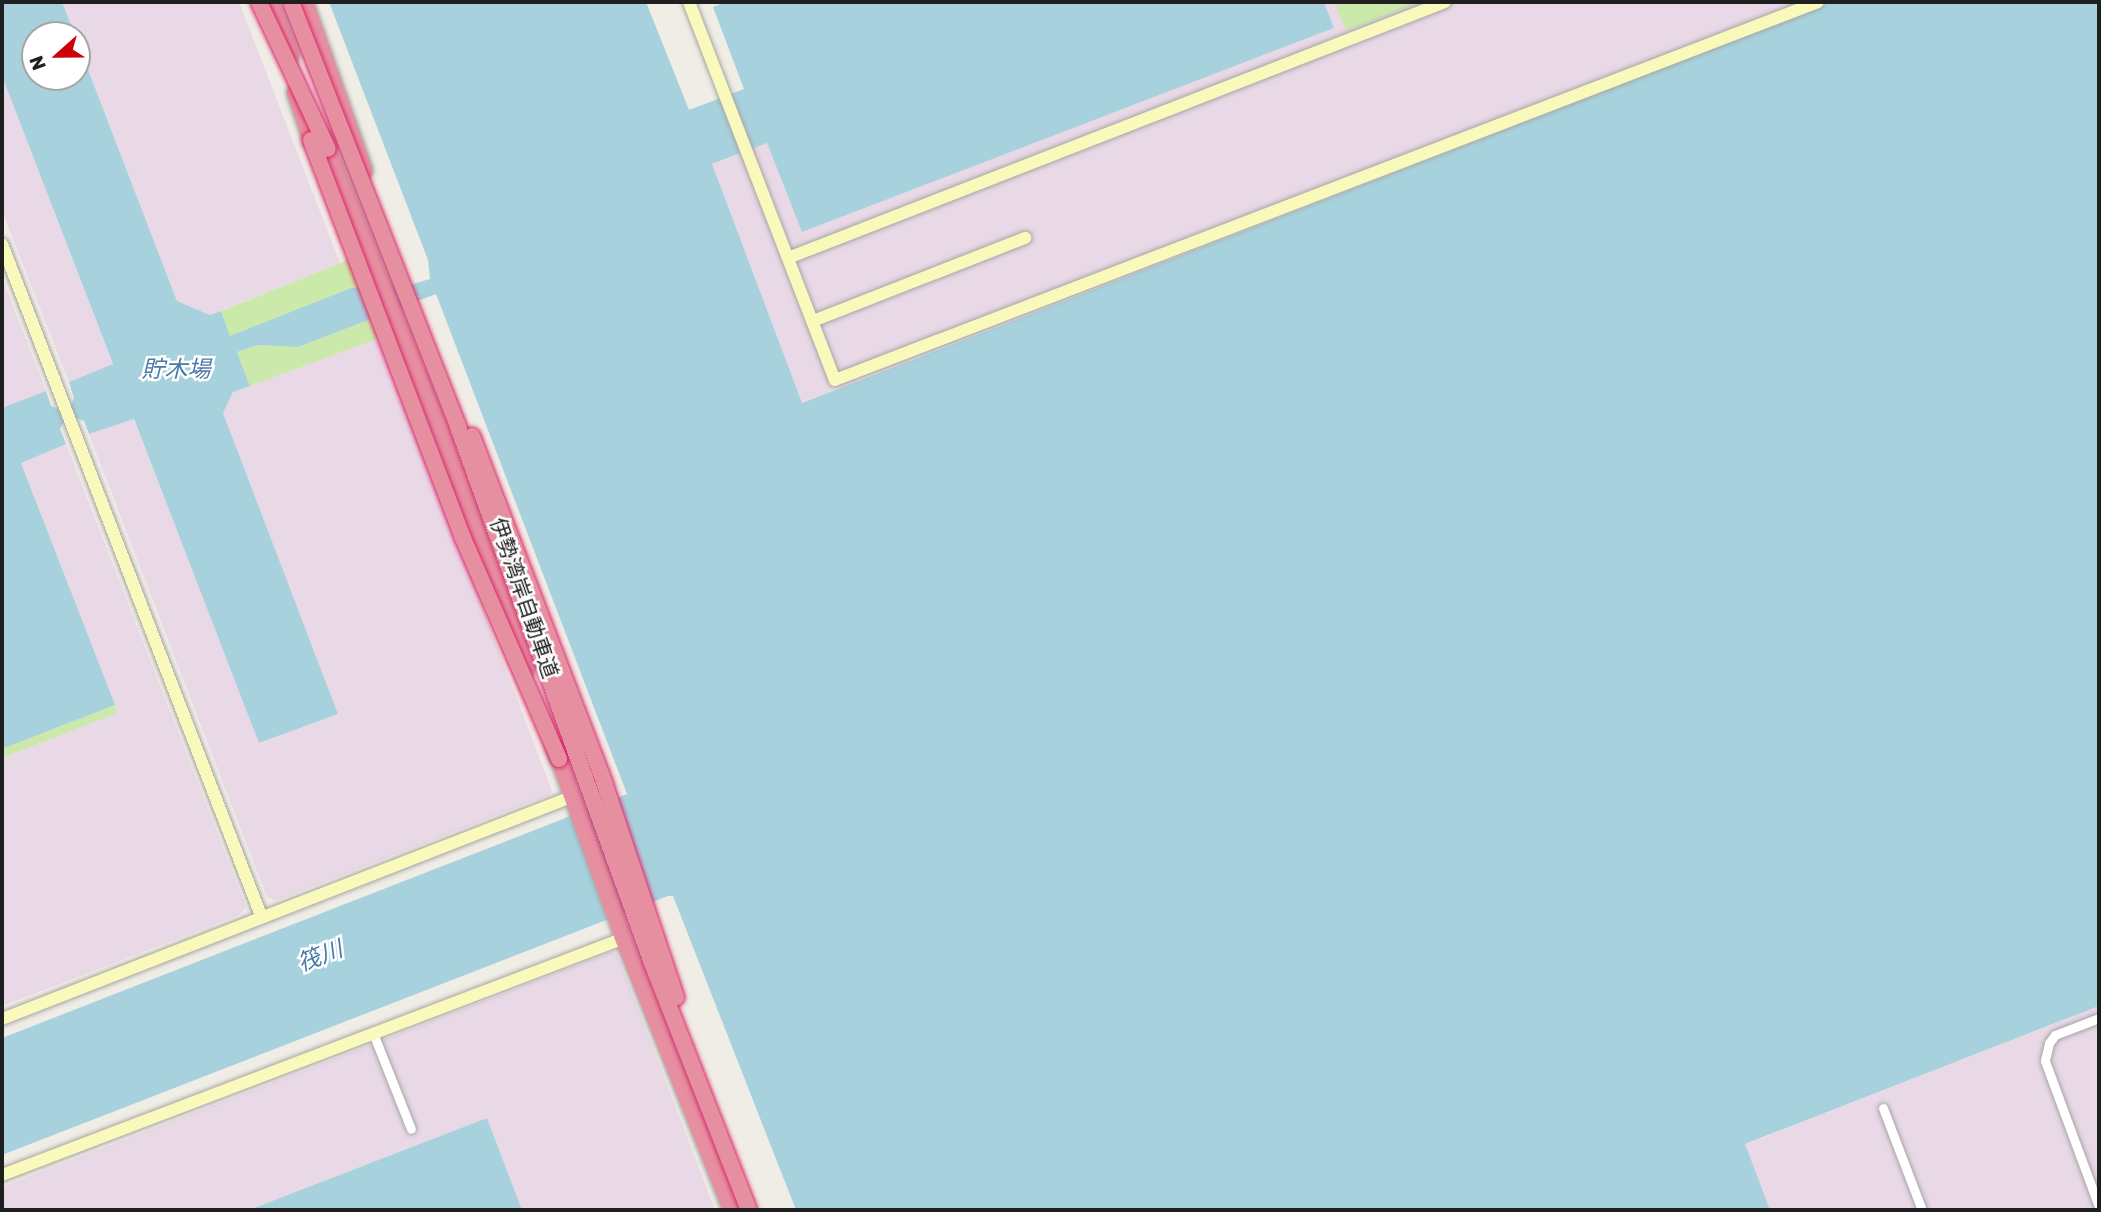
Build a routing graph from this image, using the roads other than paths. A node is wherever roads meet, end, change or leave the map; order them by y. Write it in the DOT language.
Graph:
graph roads {
  1 [pos="259,2"];
  2 [pos="270,2"];
  3 [pos="291,2"];
  4 [pos="305,2"];
  5 [pos="689,2"];
  6 [pos="1445,2"];
  7 [pos="1818,2"];
  8 [pos="276,33"];
  9 [pos="328,149"];
  10 [pos="1026,238"];
  11 [pos="2,244"];
  12 [pos="788,258"];
  13 [pos="813,321"];
  14 [pos="414,324"];
  15 [pos="559,760"];
  16 [pos="566,799"];
  17 [pos="262,918"];
  18 [pos="619,940"];
  19 [pos="2099,1018"];
  20 [pos="2,1019"];
  21 [pos="373,1033"];
  22 [pos="1883,1108"];
  23 [pos="411,1129"];
  24 [pos="2,1175"];
  25 [pos="743,1194"];
  26 [pos="2099,1207"];
  27 [pos="731,1210"];
  28 [pos="749,1210"];
  29 [pos="1922,1210"];
  1 -- 9 [label="highway, bridge"];
  2 -- 9 [label="highway, 伊勢湾岸自動車道, bridge"];
  3 -- 14 [label="highway, 伊勢湾岸自動車道, bridge"];
  4 -- 14 [label="highway, bridge"];
  5 -- 12 [label="street"];
  6 -- 12 [label="street"];
  7 -- 13 [label="street"];
  8 -- 15 [label="highway, bridge"];
  9 -- 15 [label="highway, 伊勢湾岸自動車道, bridge"];
  10 -- 13 [label="street"];
  11 -- 17 [label="street"];
  12 -- 13 [label="street"];
  14 -- 25 [label="highway, 伊勢湾岸自動車道, bridge"];
  14 -- 25 [label="highway, bridge"];
  15 -- 27 [label="highway, 伊勢湾岸自動車道"];
  16 -- 17 [label="street"];
  17 -- 20 [label="street"];
  18 -- 21 [label="street"];
  19 -- 26 [label="street"];
  21 -- 23 [label="street"];
  21 -- 24 [label="street"];
  22 -- 29 [label="street"];
  25 -- 28 [label="highway, 伊勢湾岸自動車道, bridge"];
}
